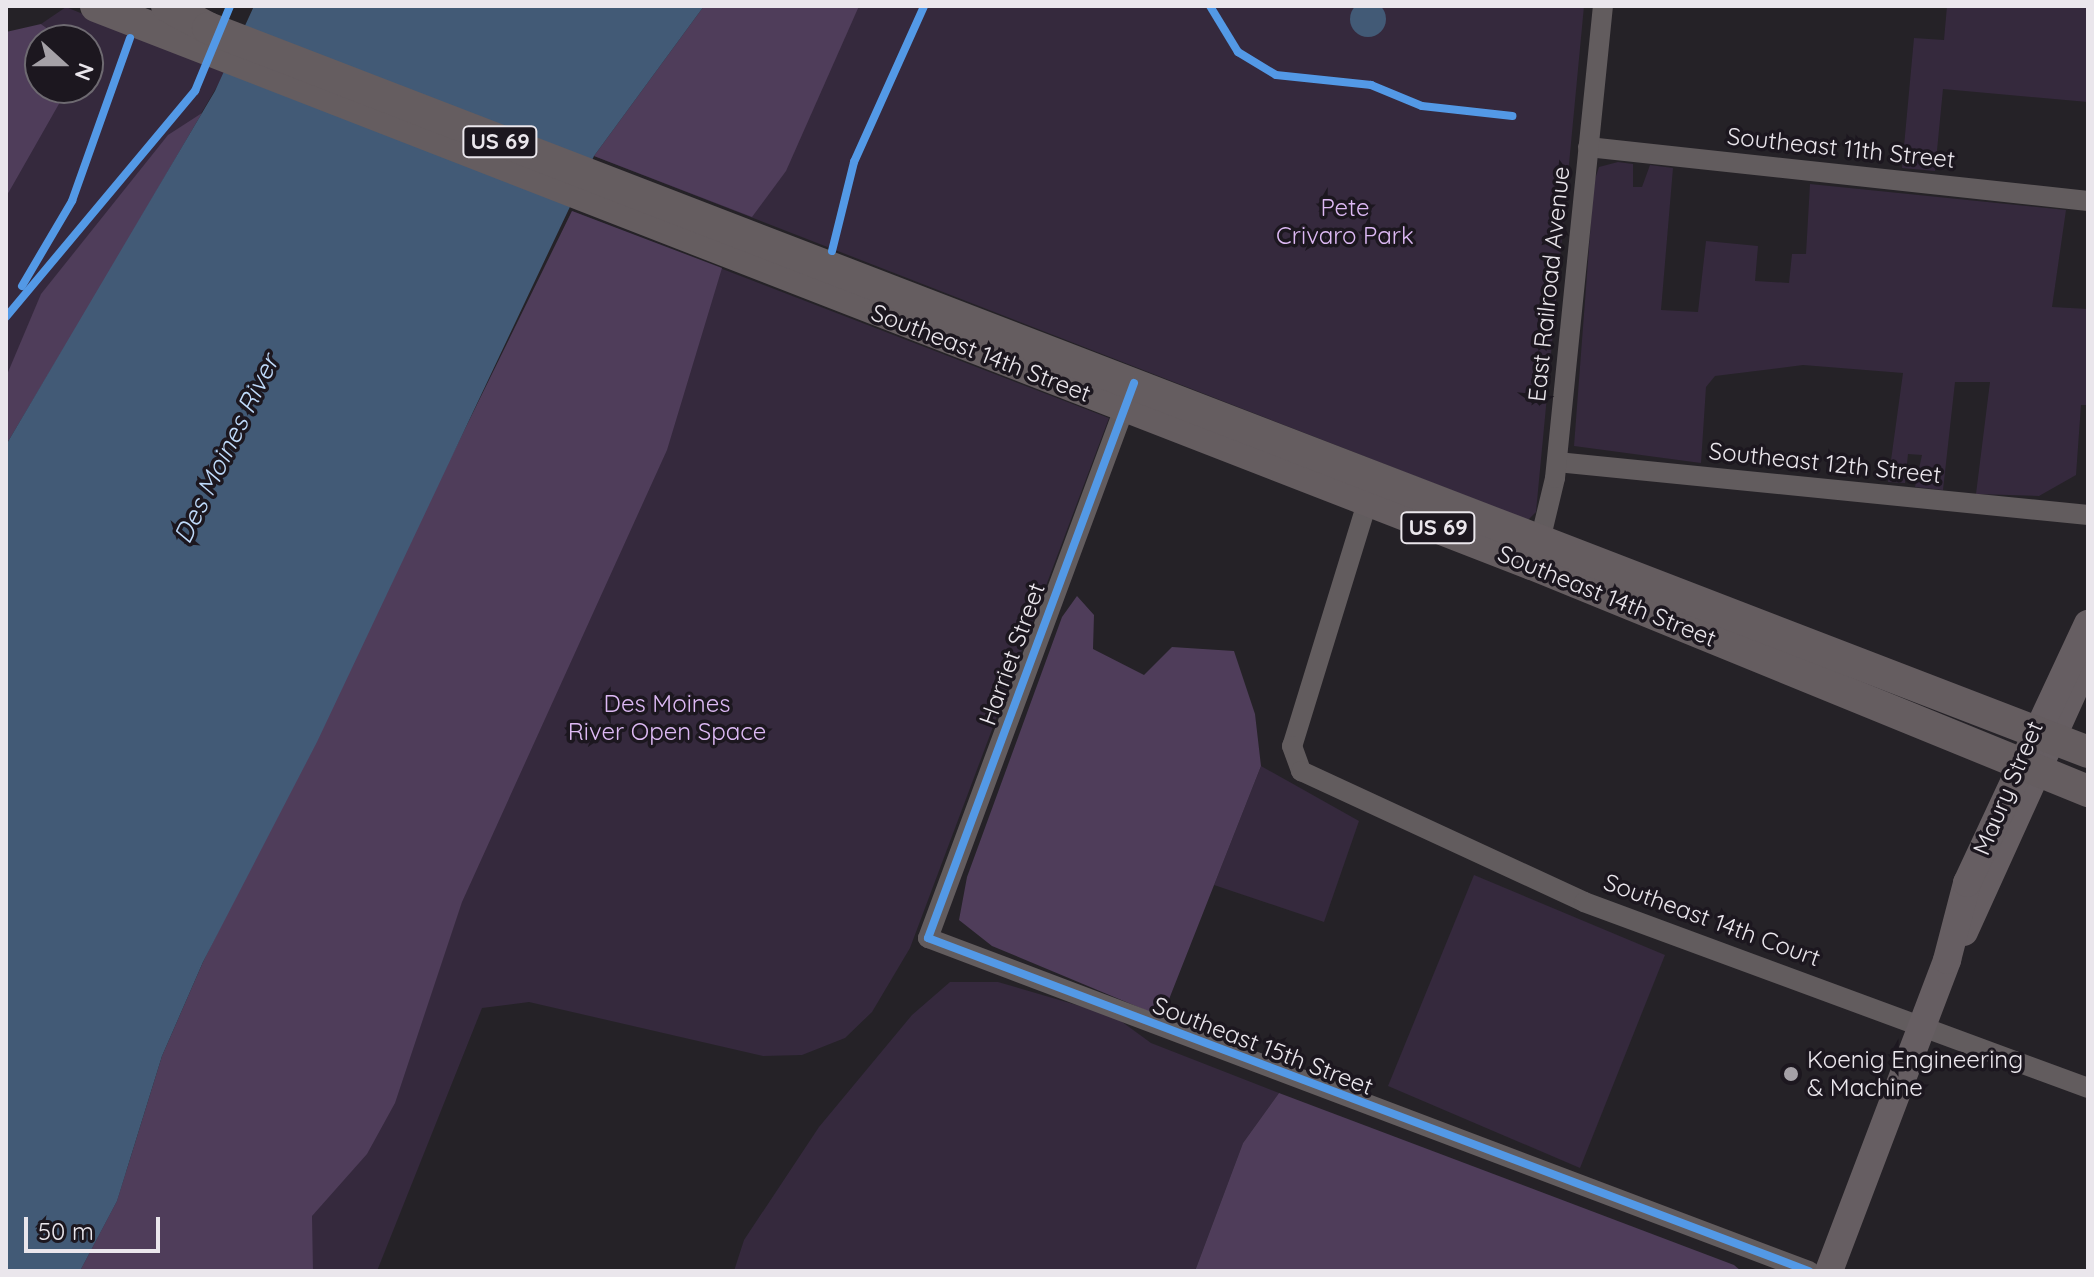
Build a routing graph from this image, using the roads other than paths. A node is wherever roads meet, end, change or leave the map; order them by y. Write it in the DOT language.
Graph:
graph roads {
  1 [pos="96,6"];
  2 [pos="167,6"];
  3 [pos="1603,6"];
  4 [pos="204,40"];
  5 [pos="1588,147"];
  6 [pos="2088,201"];
  7 [pos="1130,395"];
  8 [pos="1557,462"];
  9 [pos="1371,488"];
  10 [pos="2088,515"];
  11 [pos="1536,553"];
  12 [pos="2088,624"];
  13 [pos="2088,659"];
  14 [pos="2043,734"];
  15 [pos="2088,752"];
  16 [pos="2029,768"];
  17 [pos="2088,791"];
  18 [pos="928,938"];
  19 [pos="1922,1025"];
  20 [pos="2088,1088"];
  21 [pos="1809,1271"];
  22 [pos="1829,1271"];
  1 -- 4 [label="main road, Southeast 14th Street / US 69"];
  2 -- 4 [label="main road, Southeast 14th Street / US 69"];
  3 -- 5 [label="street, East Railroad Avenue"];
  4 -- 7 [label="main road, Southeast 14th Street / US 69"];
  5 -- 6 [label="street, Southeast 11th Street"];
  5 -- 8 [label="street, East Railroad Avenue"];
  7 -- 9 [label="main road, Southeast 14th Street / US 69"];
  7 -- 18 [label="street, Harriet Street"];
  8 -- 10 [label="street, Southeast 12th Street"];
  8 -- 11 [label="street, East Railroad Avenue"];
  9 -- 11 [label="main road, Southeast 14th Street / US 69"];
  9 -- 19 [label="street, Southeast 14th Court"];
  11 -- 14 [label="main road, Southeast 14th Street / US 69"];
  11 -- 16 [label="main road, Southeast 14th Street / US 69"];
  12 -- 14 [label="main road, Maury Street"];
  13 -- 14 [label="main road, Maury Street"];
  14 -- 15 [label="main road, Southeast 14th Street / US 69"];
  14 -- 16 [label="main road, Maury Street"];
  16 -- 17 [label="main road, Southeast 14th Street / US 69"];
  16 -- 19 [label="main road, Maury Street"];
  18 -- 21 [label="street, Southeast 15th Street"];
  19 -- 20 [label="street, Southeast 14th Court"];
  19 -- 22 [label="main road, Maury Street"];
}
